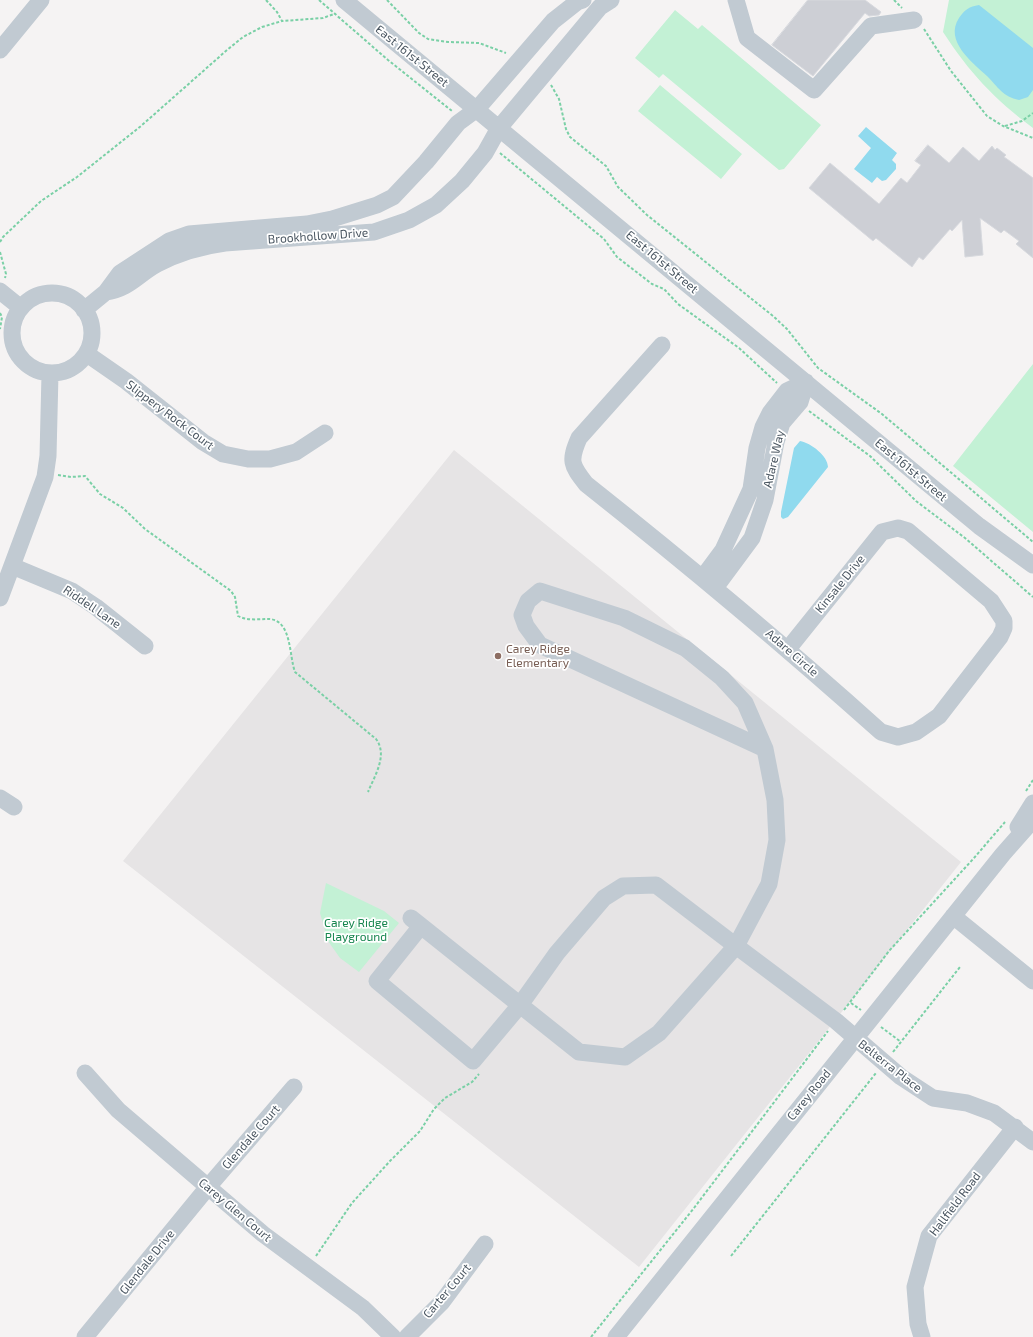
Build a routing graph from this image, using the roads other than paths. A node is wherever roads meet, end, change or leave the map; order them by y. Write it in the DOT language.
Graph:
graph roads {
  1 [pos="40,0"];
  2 [pos="344,0"];
  3 [pos="611,0"];
  4 [pos="736,0"];
  5 [pos="573,2"];
  6 [pos="914,20"];
  7 [pos="586,24"];
  8 [pos="0,50"];
  9 [pos="476,109"];
  10 [pos="499,128"];
  11 [pos="393,197"];
  12 [pos="406,221"];
  13 [pos="310,230"];
  14 [pos="2,286"];
  15 [pos="21,308"];
  16 [pos="84,310"];
  17 [pos="662,345"];
  18 [pos="87,354"];
  19 [pos="50,374"];
  20 [pos="806,382"];
  21 [pos="326,433"];
  22 [pos="979,526"];
  23 [pos="898,528"];
  24 [pos="1033,565"];
  25 [pos="12,566"];
  26 [pos="1033,576"];
  27 [pos="709,582"];
  28 [pos="0,598"];
  29 [pos="146,646"];
  30 [pos="788,649"];
  31 [pos="765,749"];
  32 [pos="1028,800"];
  33 [pos="1033,820"];
  34 [pos="1003,854"];
  35 [pos="953,916"];
  36 [pos="736,946"];
  37 [pos="1033,981"];
  38 [pos="520,1005"];
  39 [pos="855,1038"];
  40 [pos="85,1073"];
  41 [pos="294,1087"];
  42 [pos="1014,1127"];
  43 [pos="1033,1142"];
  44 [pos="208,1187"];
  45 [pos="485,1244"];
  46 [pos="85,1337"];
  47 [pos="393,1337"];
  48 [pos="407,1337"];
  49 [pos="616,1337"];
  50 [pos="922,1337"];
  1 -- 8 [label="street"];
  2 -- 9 [label="street, East 161st Street"];
  3 -- 7 [label="street, Brookhollow Drive"];
  4 -- 6 [label="street"];
  5 -- 7 [label="street"];
  5 -- 9 [label="street, Brookhollow Drive"];
  7 -- 10 [label="street, Brookhollow Drive"];
  9 -- 10 [label="street, East 161st Street"];
  9 -- 11 [label="street, Brookhollow Drive"];
  10 -- 12 [label="street, Brookhollow Drive"];
  10 -- 20 [label="street, East 161st Street"];
  11 -- 12 [label="street"];
  11 -- 13 [label="street, Brookhollow Drive"];
  12 -- 13 [label="street, Brookhollow Drive"];
  13 -- 16 [label="street, Brookhollow Drive"];
  14 -- 15 [label="street"];
  15 -- 16 [label="street"];
  15 -- 19 [label="street"];
  16 -- 18 [label="street"];
  17 -- 27 [label="street, Adare Circle"];
  18 -- 19 [label="street"];
  18 -- 21 [label="street, Slippery Rock Court"];
  19 -- 25 [label="street"];
  20 -- 22 [label="street, East 161st Street"];
  20 -- 27 [label="street, Adare Way"];
  22 -- 24 [label="street, East 161st Street"];
  22 -- 26 [label="street, East 161st Street"];
  23 -- 30 [label="street, Kinsale Drive"];
  23 -- 30 [label="street, Adare Circle"];
  25 -- 28 [label="street"];
  25 -- 29 [label="street, Riddell Lane"];
  27 -- 30 [label="street, Adare Circle"];
  31 -- 31 [label="street"];
  31 -- 36 [label="street"];
  32 -- 34 [label="street, Carey Road"];
  33 -- 34 [label="street, Carey Road"];
  34 -- 35 [label="street, Carey Road"];
  35 -- 37 [label="street"];
  35 -- 39 [label="street, Carey Road"];
  36 -- 38 [label="street"];
  36 -- 38 [label="street, Belterra Place"];
  36 -- 39 [label="street, Belterra Place"];
  38 -- 38 [label="street, Belterra Place"];
  39 -- 42 [label="street, Belterra Place"];
  39 -- 49 [label="street, Carey Road"];
  40 -- 44 [label="street, Carey Glen Court"];
  41 -- 44 [label="street, Glendale Court"];
  42 -- 43 [label="street, Belterra Place"];
  42 -- 50 [label="street, Hallfield Road"];
  44 -- 46 [label="street, Glendale Drive"];
  44 -- 47 [label="street, Carey Glen Court"];
  45 -- 48 [label="street, Carter Court"];
}
